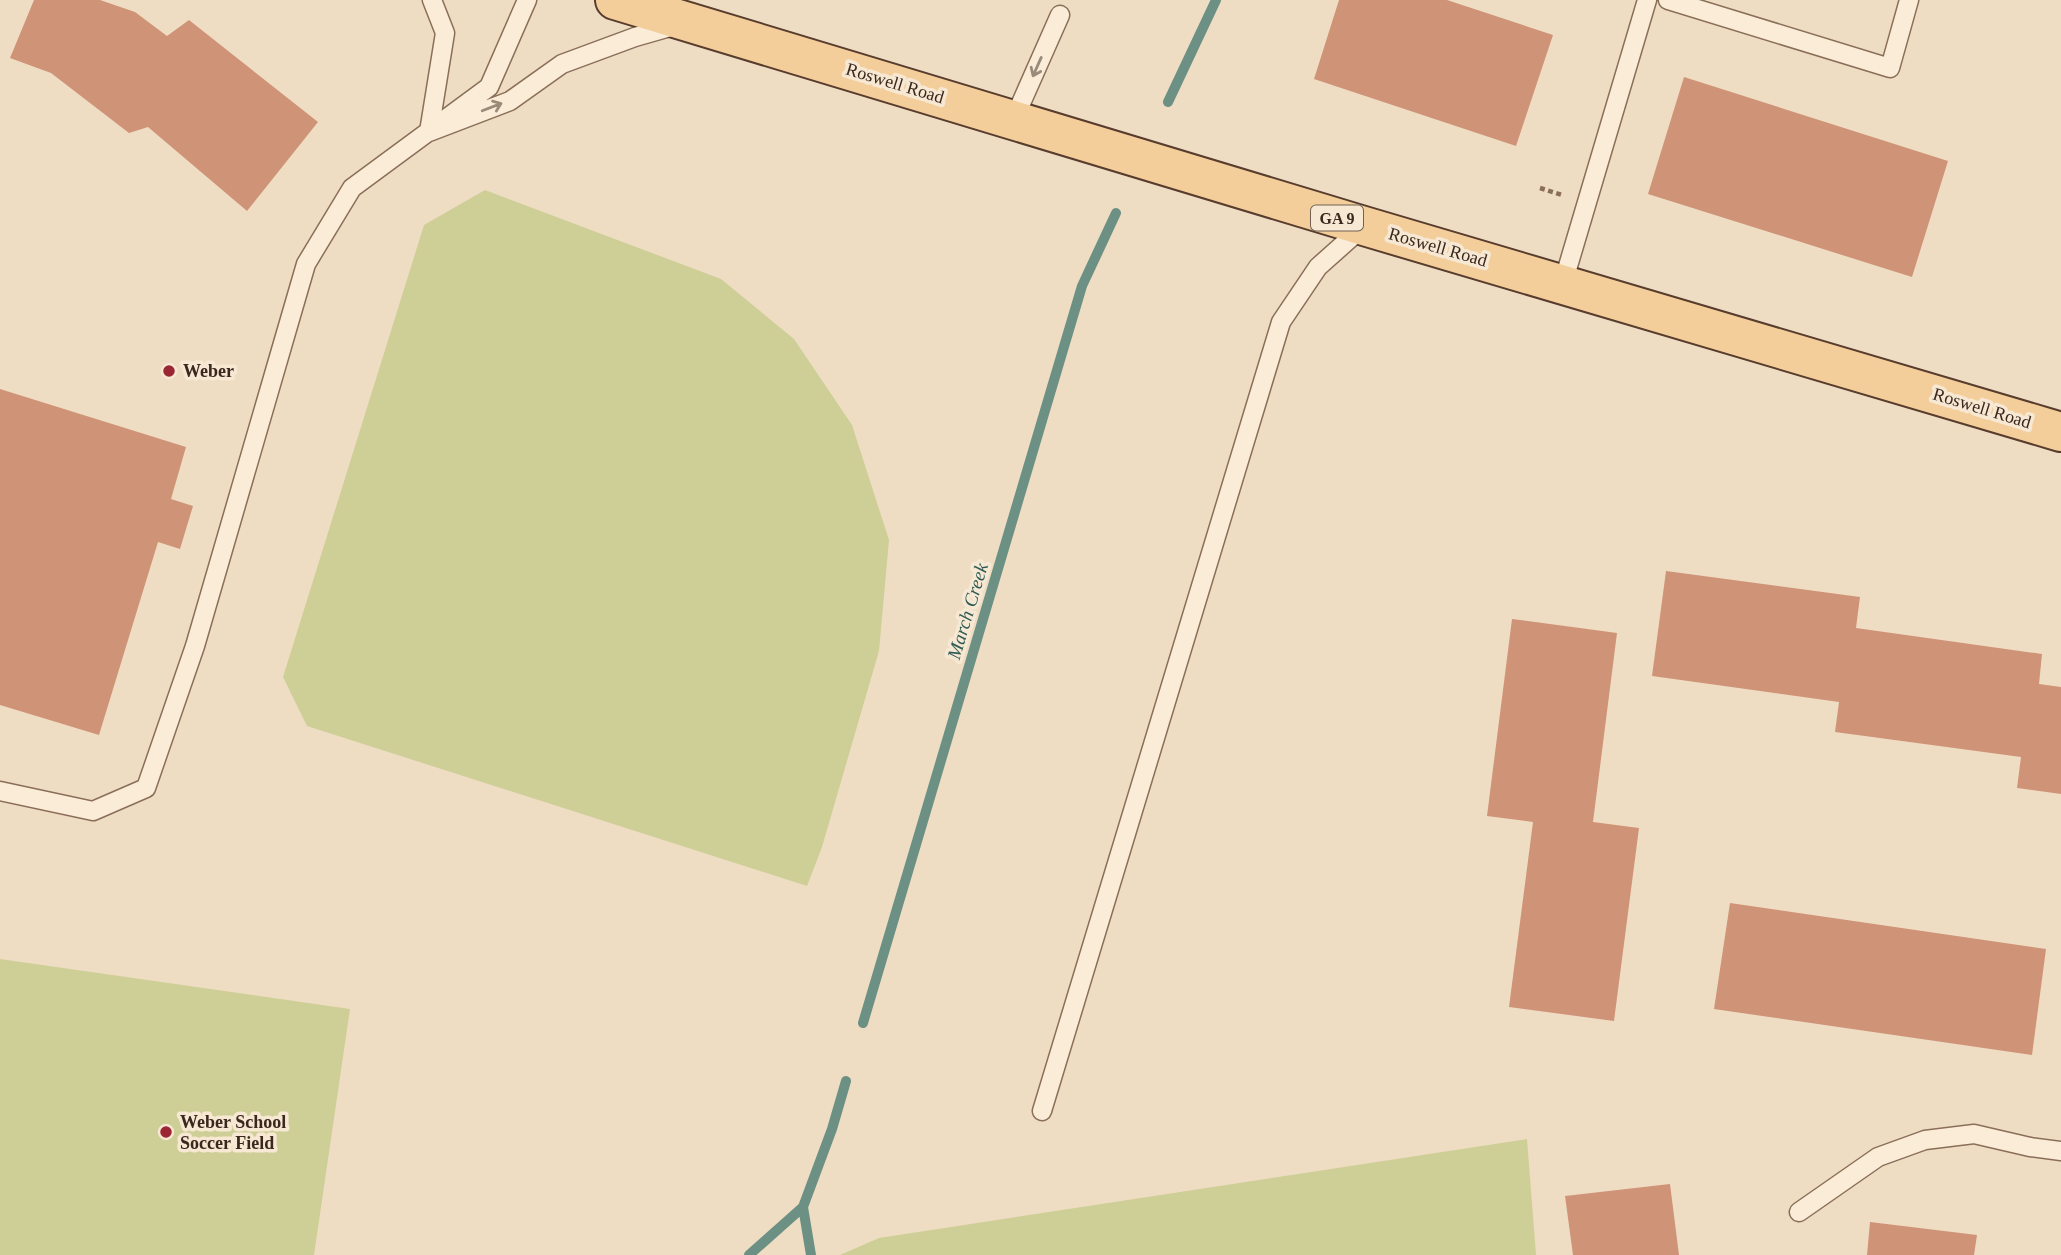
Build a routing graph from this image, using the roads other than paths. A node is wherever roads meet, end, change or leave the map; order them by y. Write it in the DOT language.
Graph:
graph roads {
  1 [pos="432,0"];
  2 [pos="527,0"];
  3 [pos="615,0"];
  4 [pos="1647,0"];
  5 [pos="1668,0"];
  6 [pos="1730,0"];
  7 [pos="1909,0"];
  8 [pos="1060,15"];
  9 [pos="1725,18"];
  10 [pos="708,28"];
  11 [pos="1014,119"];
  12 [pos="429,132"];
  13 [pos="1364,226"];
  14 [pos="1563,283"];
  15 [pos="2061,432"];
  16 [pos="0,791"];
  17 [pos="1042,1111"];
  18 [pos="2061,1151"];
  19 [pos="1799,1212"];
  1 -- 12 [label="lane"];
  2 -- 12 [label="lane"];
  3 -- 10 [label="main road, Roswell Road / GA 9"];
  4 -- 14 [label="lane"];
  5 -- 9 [label="lane"];
  6 -- 9 [label="lane"];
  7 -- 9 [label="lane"];
  8 -- 11 [label="lane, one-way"];
  10 -- 11 [label="main road, Roswell Road / GA 9"];
  12 -- 10 [label="lane, one-way"];
  11 -- 13 [label="main road, Roswell Road / GA 9"];
  12 -- 16 [label="lane"];
  13 -- 14 [label="main road, Roswell Road / GA 9"];
  13 -- 17 [label="lane"];
  14 -- 15 [label="main road, Roswell Road / GA 9"];
  18 -- 19 [label="lane"];
}
